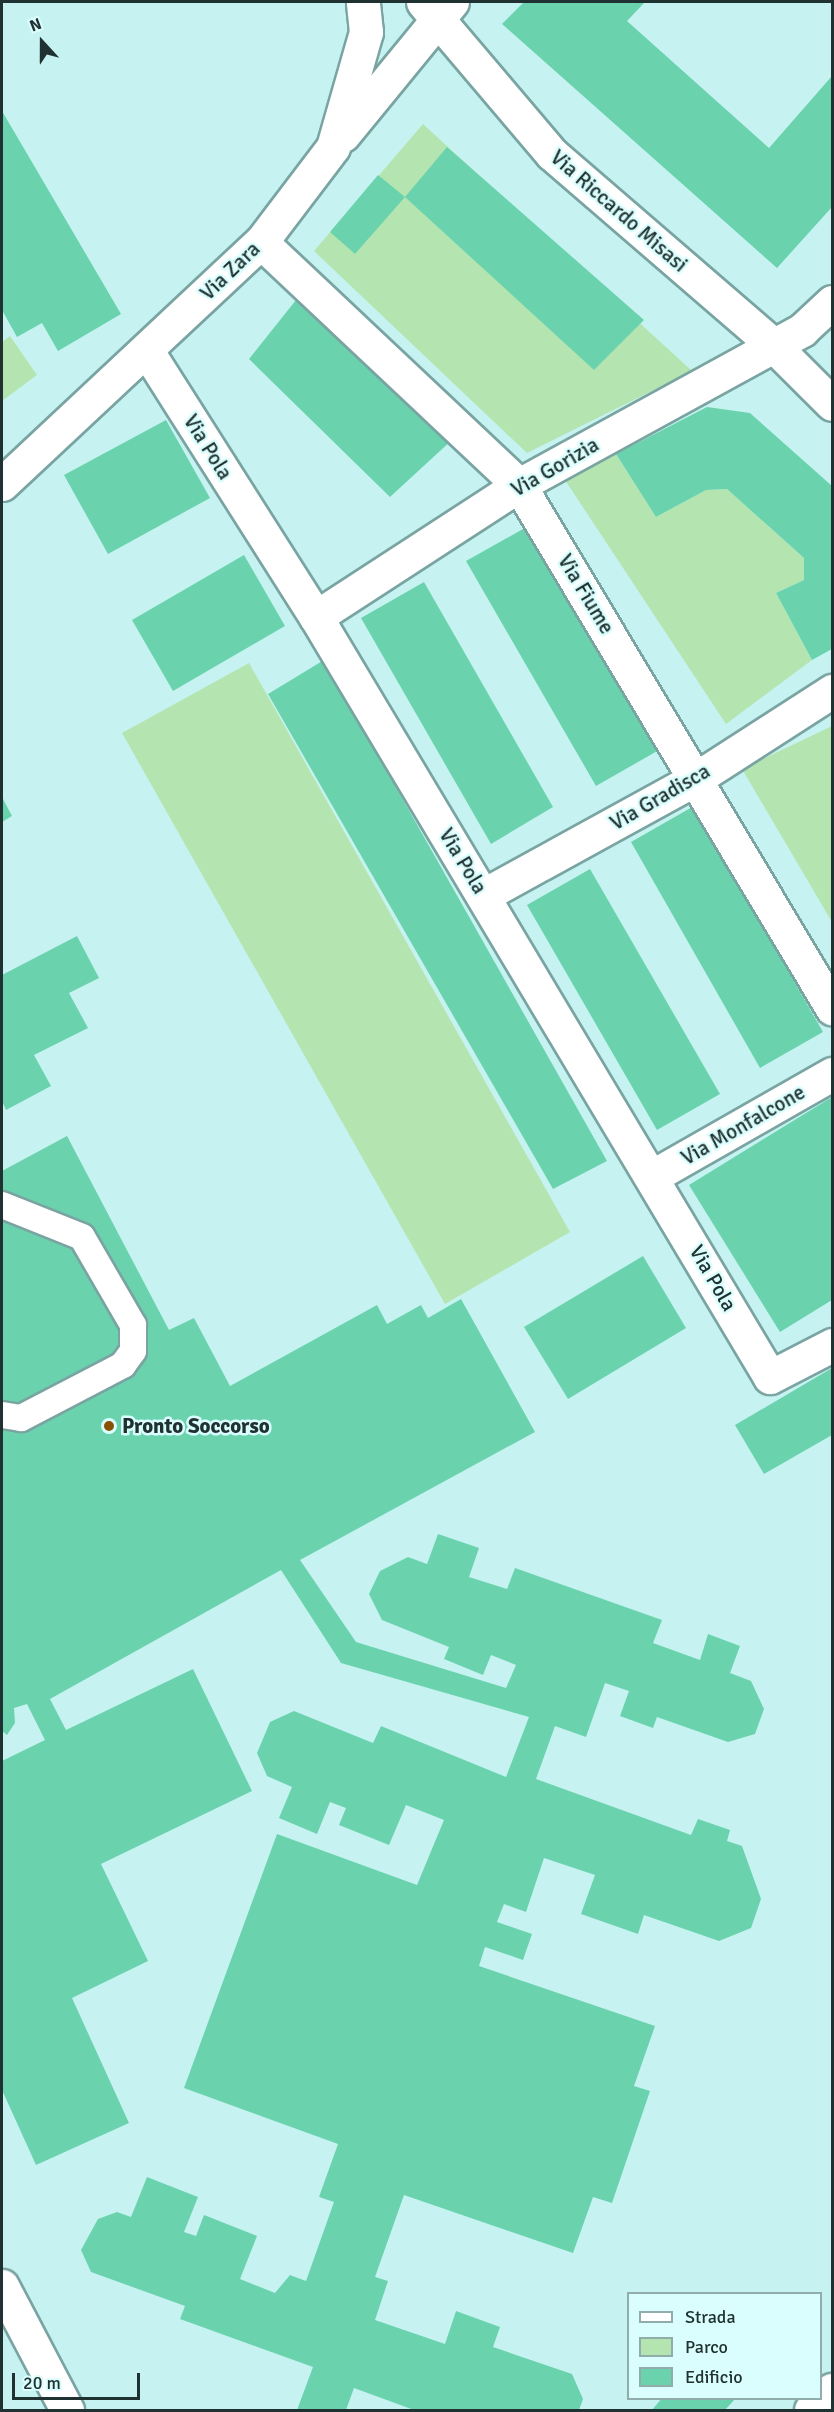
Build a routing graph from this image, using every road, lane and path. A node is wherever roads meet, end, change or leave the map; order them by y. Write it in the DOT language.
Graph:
graph roads {
  1 [pos="363,2"];
  2 [pos="437,7"];
  3 [pos="333,147"];
  4 [pos="261,242"];
  5 [pos="832,302"];
  6 [pos="773,345"];
  7 [pos="147,351"];
  8 [pos="832,404"];
  9 [pos="2,484"];
  10 [pos="519,485"];
  11 [pos="316,617"];
  12 [pos="832,691"];
  13 [pos="697,778"];
  14 [pos="484,895"];
  15 [pos="832,1008"];
  16 [pos="832,1074"];
  17 [pos="653,1176"];
  18 [pos="2,1205"];
  19 [pos="832,1345"];
  20 [pos="2,1415"];
  21 [pos="2,2286"];
  22 [pos="66,2410"];
  1 -- 3 [label="street, Via Zara"];
  2 -- 3 [label="street"];
  2 -- 6 [label="street, Via Riccardo Misasi"];
  3 -- 4 [label="street, Via Zara"];
  4 -- 7 [label="street, Via Zara"];
  4 -- 10 [label="street, Via Fiume"];
  5 -- 6 [label="street, Via Gorizia"];
  6 -- 8 [label="street, Via Riccardo Misasi"];
  6 -- 10 [label="street, Via Gorizia"];
  7 -- 9 [label="street, Via Zara"];
  7 -- 11 [label="street, Via Pola"];
  10 -- 11 [label="street, Via Gorizia"];
  10 -- 13 [label="street, Via Fiume"];
  11 -- 14 [label="street, Via Pola"];
  12 -- 13 [label="street, Via Gradisca"];
  13 -- 14 [label="street, Via Gradisca"];
  13 -- 15 [label="street, Via Fiume"];
  14 -- 17 [label="street, Via Pola"];
  16 -- 17 [label="street, Via Monfalcone"];
  17 -- 19 [label="street, Via Pola"];
  18 -- 20 [label="lane"];
  21 -- 22 [label="street"];
}
